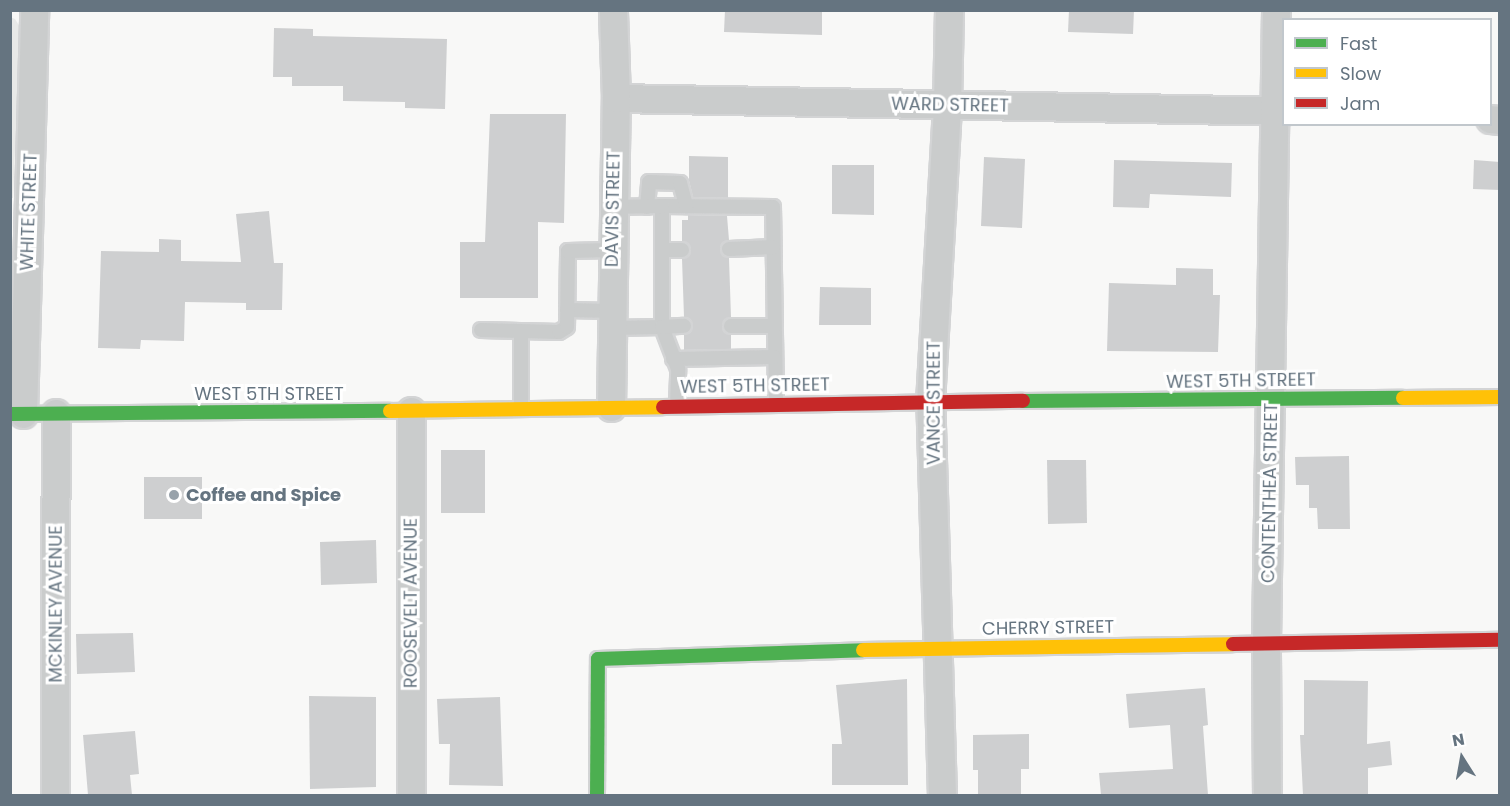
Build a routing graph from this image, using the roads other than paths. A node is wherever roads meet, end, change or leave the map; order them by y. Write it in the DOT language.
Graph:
graph roads {
  1 [pos="34,10"];
  2 [pos="613,10"];
  3 [pos="949,10"];
  4 [pos="1276,10"];
  5 [pos="616,98"];
  6 [pos="947,105"];
  7 [pos="1279,111"];
  8 [pos="662,206"];
  9 [pos="686,206"];
  10 [pos="613,207"];
  11 [pos="647,207"];
  12 [pos="773,247"];
  13 [pos="729,249"];
  14 [pos="612,250"];
  15 [pos="662,250"];
  16 [pos="682,250"];
  17 [pos="567,310"];
  18 [pos="612,320"];
  19 [pos="684,326"];
  20 [pos="731,326"];
  21 [pos="774,326"];
  22 [pos="662,327"];
  23 [pos="481,330"];
  24 [pos="521,331"];
  25 [pos="774,357"];
  26 [pos="673,359"];
  27 [pos="1500,396"];
  28 [pos="1272,399"];
  29 [pos="930,402"];
  30 [pos="777,404"];
  31 [pos="677,406"];
  32 [pos="611,407"];
  33 [pos="521,409"];
  34 [pos="411,411"];
  35 [pos="56,413"];
  36 [pos="17,414"];
  37 [pos="1500,640"];
  38 [pos="1266,641"];
  39 [pos="937,648"];
  40 [pos="55,795"];
  41 [pos="411,795"];
  42 [pos="597,795"];
  43 [pos="942,795"];
  44 [pos="1267,795"];
  1 -- 36 [label="street, WHITE STREET"];
  2 -- 5 [label="street, DAVIS STREET"];
  3 -- 6 [label="street, VANCE STREET"];
  4 -- 7 [label="street, CONTENTHEA STREET"];
  5 -- 6 [label="street, WARD STREET"];
  5 -- 10 [label="street, DAVIS STREET"];
  6 -- 7 [label="street, WARD STREET"];
  6 -- 29 [label="street, VANCE STREET"];
  7 -- 28 [label="street, CONTENTHEA STREET"];
  8 -- 9 [label="lane"];
  8 -- 11 [label="lane"];
  8 -- 15 [label="lane"];
  9 -- 11 [label="lane"];
  9 -- 12 [label="lane"];
  10 -- 11 [label="lane"];
  10 -- 14 [label="street, DAVIS STREET"];
  12 -- 13 [label="lane"];
  12 -- 21 [label="lane"];
  14 -- 17 [label="lane"];
  14 -- 18 [label="street, DAVIS STREET"];
  15 -- 16 [label="lane"];
  15 -- 22 [label="lane"];
  17 -- 18 [label="lane"];
  17 -- 24 [label="lane"];
  18 -- 22 [label="lane"];
  18 -- 32 [label="street, DAVIS STREET"];
  19 -- 22 [label="lane"];
  20 -- 21 [label="lane"];
  21 -- 25 [label="lane"];
  22 -- 26 [label="lane"];
  23 -- 24 [label="lane"];
  24 -- 33 [label="lane"];
  25 -- 26 [label="lane"];
  25 -- 30 [label="lane"];
  26 -- 31 [label="lane"];
  27 -- 28 [label="main road, WEST 5TH STREET"];
  28 -- 29 [label="main road, WEST 5TH STREET"];
  28 -- 38 [label="street, CONTENTHEA STREET"];
  29 -- 30 [label="main road, WEST 5TH STREET"];
  29 -- 39 [label="street, VANCE STREET"];
  30 -- 31 [label="main road, WEST 5TH STREET"];
  31 -- 32 [label="main road, WEST 5TH STREET"];
  32 -- 33 [label="main road, WEST 5TH STREET"];
  33 -- 34 [label="main road, WEST 5TH STREET"];
  34 -- 35 [label="main road, WEST 5TH STREET"];
  34 -- 41 [label="street, ROOSEVELT AVENUE"];
  35 -- 36 [label="main road, WEST 5TH STREET"];
  35 -- 40 [label="street, MCKINLEY AVENUE"];
  37 -- 38 [label="main road, CHERRY STREET"];
  38 -- 39 [label="main road, CHERRY STREET"];
  38 -- 44 [label="street, CONTENTHEA STREET"];
  39 -- 42 [label="main road, CHERRY STREET"];
  39 -- 43 [label="street, VANCE STREET"];
}
